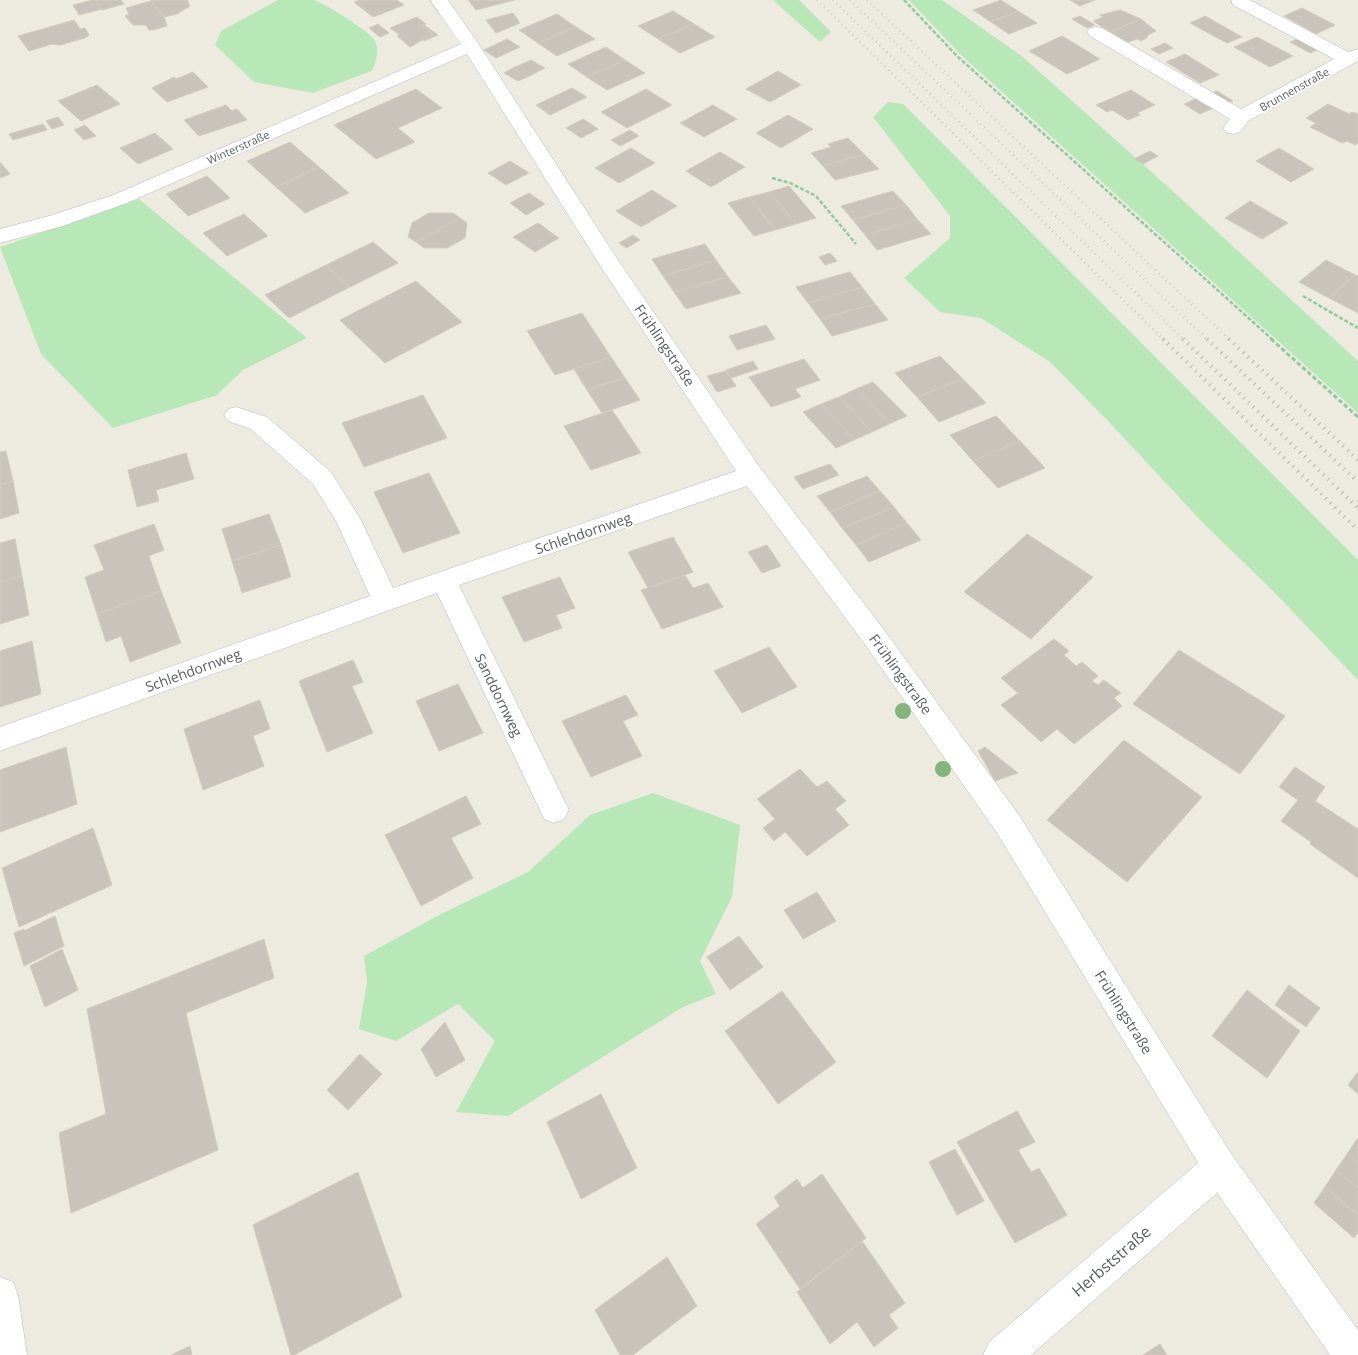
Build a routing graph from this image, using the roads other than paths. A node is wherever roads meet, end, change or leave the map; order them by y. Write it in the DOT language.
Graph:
graph roads {
  1 [pos="438,0"];
  2 [pos="1239,1"];
  3 [pos="1096,32"];
  4 [pos="472,46"];
  5 [pos="1353,56"];
  6 [pos="0,236"];
  7 [pos="236,415"];
  8 [pos="752,475"];
  9 [pos="444,580"];
  10 [pos="386,602"];
  11 [pos="0,739"];
  12 [pos="554,810"];
  13 [pos="1220,1166"];
  14 [pos="0,1295"];
  15 [pos="8,1355"];
  16 [pos="1002,1355"];
  17 [pos="1353,1355"];
  1 -- 4 [label="street, Frühlingstraße"];
  2 -- 5 [label="street"];
  3 -- 5 [label="street, Brunnenstraße"];
  4 -- 6 [label="street, Winterstraße"];
  4 -- 8 [label="street, Frühlingstraße"];
  7 -- 10 [label="street"];
  8 -- 9 [label="street, Schlehdornweg"];
  8 -- 13 [label="street, Frühlingstraße"];
  9 -- 10 [label="street, Schlehdornweg"];
  9 -- 12 [label="street, Sanddornweg"];
  10 -- 11 [label="street, Schlehdornweg"];
  13 -- 16 [label="street, Herbststraße"];
  13 -- 17 [label="street, Frühlingstraße"];
  14 -- 15 [label="street"];
}
